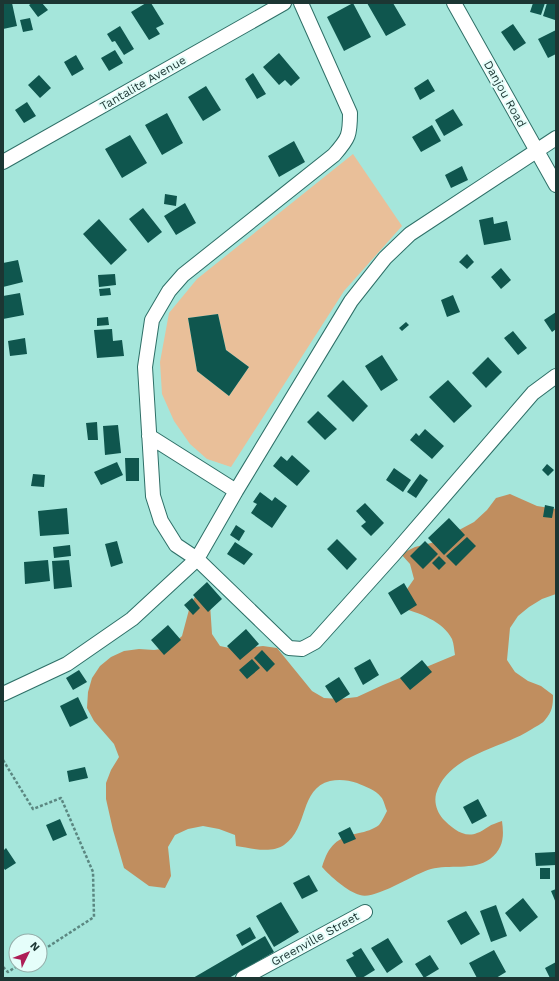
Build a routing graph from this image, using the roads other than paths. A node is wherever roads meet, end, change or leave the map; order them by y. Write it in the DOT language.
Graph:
graph roads {
  1 [pos="284,3"];
  2 [pos="301,3"];
  3 [pos="454,3"];
  4 [pos="556,138"];
  5 [pos="537,151"];
  6 [pos="3,162"];
  7 [pos="556,186"];
  8 [pos="556,376"];
  9 [pos="149,436"];
  10 [pos="236,491"];
  11 [pos="197,559"];
  12 [pos="3,694"];
  13 [pos="365,912"];
  14 [pos="243,978"];
  1 -- 6 [label="street, Tantalite Avenue"];
  2 -- 9 [label="street"];
  3 -- 5 [label="street, Danjou Road"];
  4 -- 5 [label="street"];
  5 -- 7 [label="street, Danjou Road"];
  5 -- 10 [label="street"];
  8 -- 11 [label="street"];
  9 -- 10 [label="street"];
  9 -- 11 [label="street"];
  10 -- 11 [label="street"];
  11 -- 12 [label="street"];
  13 -- 14 [label="street, Greenville Street"];
}
